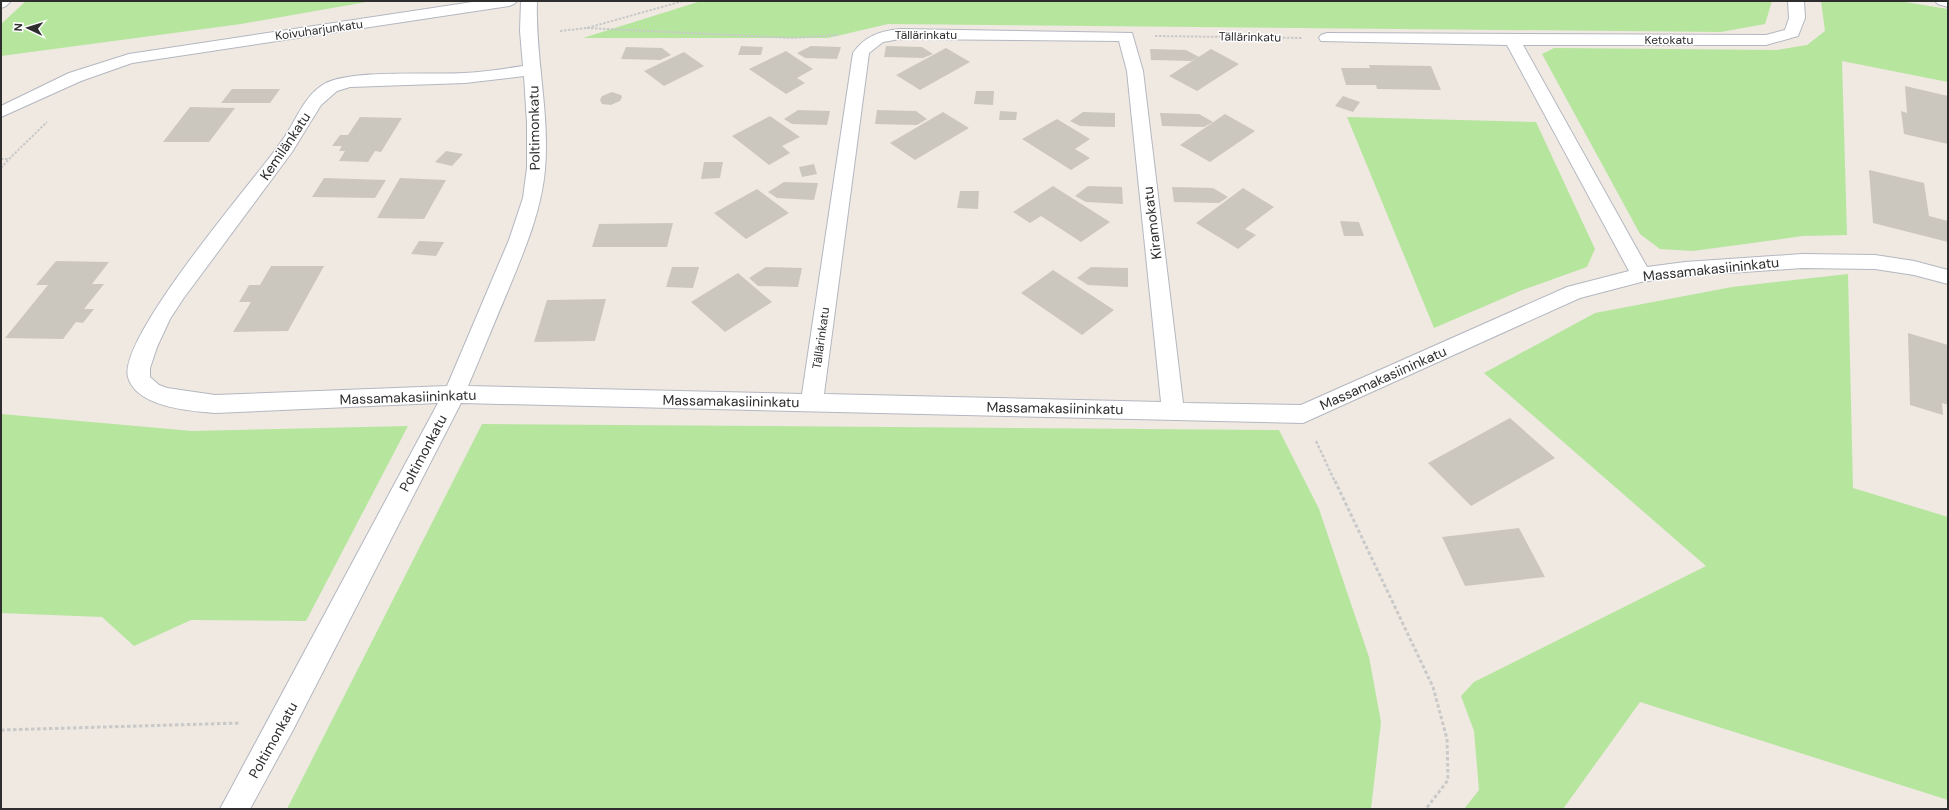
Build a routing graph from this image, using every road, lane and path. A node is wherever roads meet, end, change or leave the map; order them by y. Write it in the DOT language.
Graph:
graph roads {
  1 [pos="509,1"];
  2 [pos="529,1"];
  3 [pos="683,1"];
  4 [pos="1796,1"];
  5 [pos="1943,1"];
  6 [pos="1948,2"];
  7 [pos="587,28"];
  8 [pos="559,31"];
  9 [pos="843,35"];
  10 [pos="1126,36"];
  11 [pos="1327,38"];
  12 [pos="1512,40"];
  13 [pos="532,70"];
  14 [pos="1,112"];
  15 [pos="48,121"];
  16 [pos="1,159"];
  17 [pos="10,159"];
  18 [pos="1,168"];
  19 [pos="1641,275"];
  20 [pos="1948,277"];
  21 [pos="139,378"];
  22 [pos="454,394"];
  23 [pos="812,402"];
  24 [pos="1173,411"];
  25 [pos="1303,414"];
  26 [pos="283,721"];
  27 [pos="1,730"];
  28 [pos="234,809"];
  29 [pos="1426,809"];
  1 -- 14 [label="street, Koivuharjunkatu"];
  2 -- 13 [label="street, Poltimonkatu"];
  3 -- 7 [label="path"];
  4 -- 12 [label="street, Ketokatu"];
  5 -- 6 [label="street"];
  7 -- 8 [label="path"];
  7 -- 9 [label="path"];
  10 -- 11 [label="path, Tällärinkatu"];
  10 -- 23 [label="street, Tällärinkatu"];
  10 -- 24 [label="street, Kiramokatu"];
  11 -- 12 [label="street, Ketokatu"];
  12 -- 19 [label="street"];
  13 -- 21 [label="street, Kemilänkatu"];
  13 -- 22 [label="street, Poltimonkatu"];
  15 -- 17 [label="path"];
  16 -- 17 [label="path"];
  17 -- 18 [label="path"];
  19 -- 20 [label="street, Massamakasiininkatu"];
  19 -- 25 [label="street, Massamakasiininkatu"];
  21 -- 22 [label="street, Massamakasiininkatu"];
  22 -- 23 [label="street, Massamakasiininkatu"];
  22 -- 26 [label="street, Poltimonkatu"];
  23 -- 24 [label="street, Massamakasiininkatu"];
  24 -- 25 [label="street, Massamakasiininkatu"];
  25 -- 29 [label="path"];
  26 -- 27 [label="path"];
  26 -- 28 [label="street, Poltimonkatu"];
}
